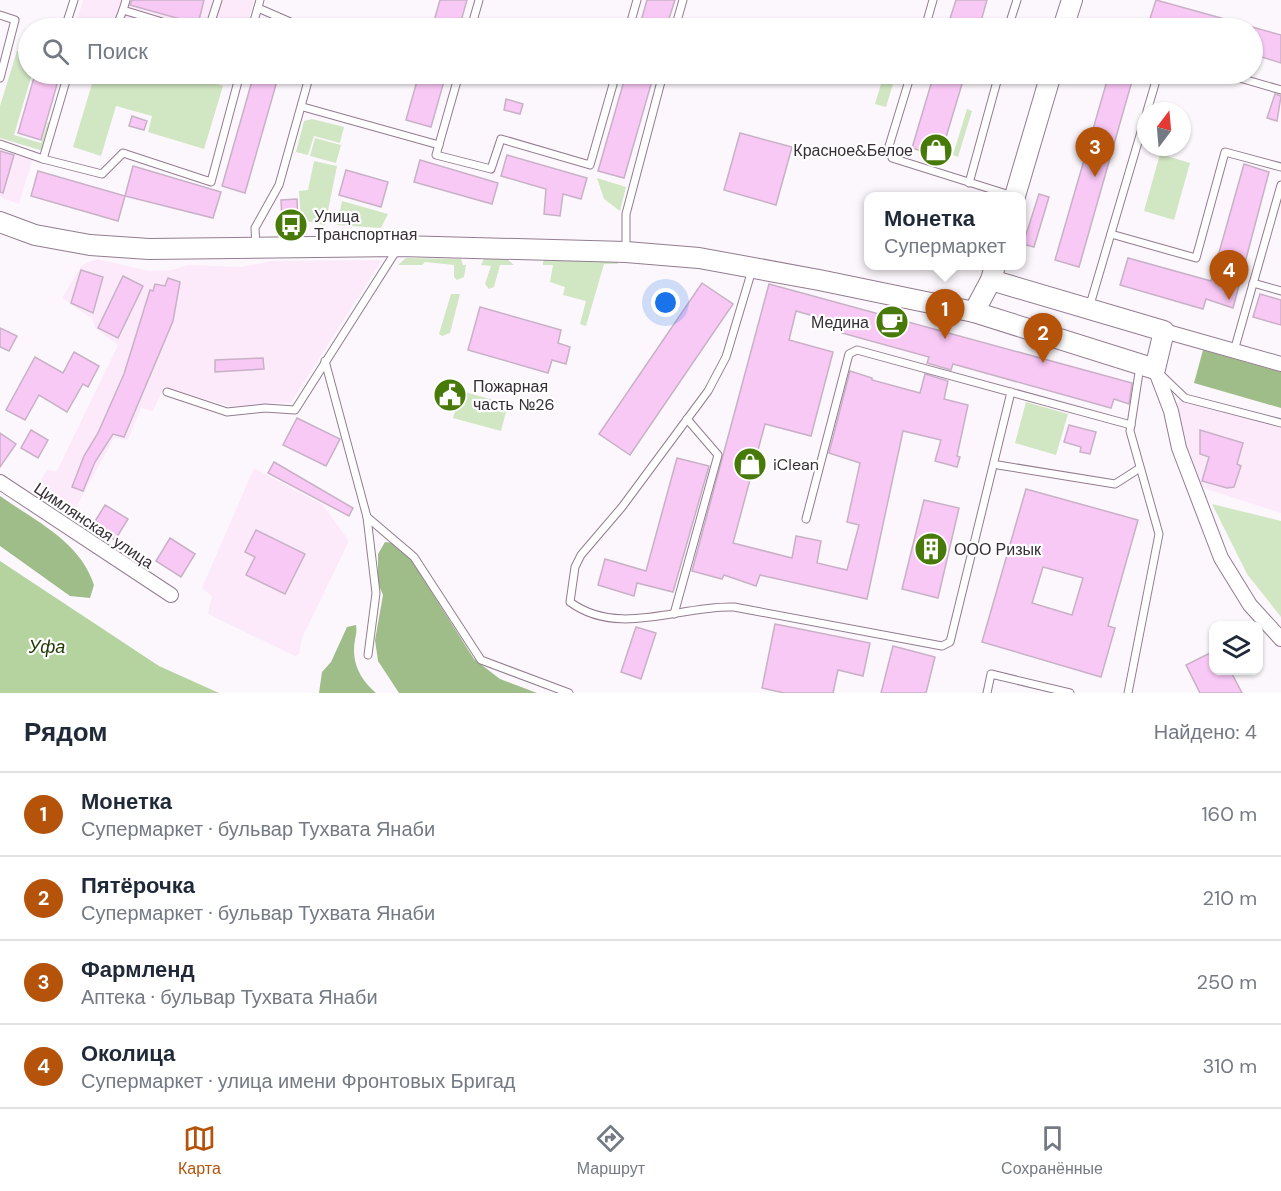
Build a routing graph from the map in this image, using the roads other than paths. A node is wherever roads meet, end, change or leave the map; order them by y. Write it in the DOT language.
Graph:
graph roads {
  1 [pos="74,0"];
  2 [pos="126,0"];
  3 [pos="218,0"];
  4 [pos="260,0"];
  5 [pos="479,0"];
  6 [pos="637,0"];
  7 [pos="683,0"];
  8 [pos="933,0"];
  9 [pos="1017,0"];
  10 [pos="1072,0"];
  11 [pos="258,8"];
  12 [pos="123,10"];
  13 [pos="0,15"];
  14 [pos="68,18"];
  15 [pos="120,18"];
  16 [pos="149,18"];
  17 [pos="212,18"];
  18 [pos="255,18"];
  19 [pos="281,18"];
  20 [pos="474,18"];
  21 [pos="632,18"];
  22 [pos="678,18"];
  23 [pos="928,18"];
  24 [pos="1011,18"];
  25 [pos="1067,18"];
  26 [pos="0,78"];
  27 [pos="65,84"];
  28 [pos="237,84"];
  29 [pos="308,84"];
  30 [pos="456,84"];
  31 [pos="613,84"];
  32 [pos="660,84"];
  33 [pos="908,84"];
  34 [pos="997,84"];
  35 [pos="1047,84"];
  36 [pos="1155,84"];
  37 [pos="1260,84"];
  38 [pos="1281,90"];
  39 [pos="1150,102"];
  40 [pos="303,107"];
  41 [pos="0,144"];
  42 [pos="439,145"];
  43 [pos="1137,147"];
  44 [pos="44,159"];
  45 [pos="1281,167"];
  46 [pos="969,183"];
  47 [pos="1281,185"];
  48 [pos="1000,192"];
  49 [pos="1015,192"];
  50 [pos="0,222"];
  51 [pos="1111,234"];
  52 [pos="400,246"];
  53 [pos="256,247"];
  54 [pos="626,252"];
  55 [pos="753,268"];
  56 [pos="993,273"];
  57 [pos="1253,283"];
  58 [pos="1281,291"];
  59 [pos="1089,309"];
  60 [pos="974,312"];
  61 [pos="1164,331"];
  62 [pos="1234,351"];
  63 [pos="325,361"];
  64 [pos="1281,364"];
  65 [pos="1148,366"];
  66 [pos="1011,392"];
  67 [pos="167,393"];
  68 [pos="687,419"];
  69 [pos="1281,423"];
  70 [pos="1131,425"];
  71 [pos="998,465"];
  72 [pos="1140,468"];
  73 [pos="0,482"];
  74 [pos="367,517"];
  75 [pos="806,519"];
  76 [pos="171,595"];
  77 [pos="675,614"];
  78 [pos="1281,639"];
  79 [pos="368,654"];
  80 [pos="569,693"];
  81 [pos="987,693"];
  82 [pos="1070,693"];
  83 [pos="1128,693"];
  1 -- 14 [label="lane"];
  2 -- 12 [label="lane"];
  3 -- 17 [label="lane"];
  4 -- 11 [label="lane"];
  5 -- 20 [label="lane"];
  6 -- 21 [label="lane"];
  7 -- 22 [label="lane"];
  8 -- 23 [label="lane"];
  9 -- 24 [label="lane"];
  10 -- 25 [label="street"];
  11 -- 18 [label="lane"];
  11 -- 19 [label="lane"];
  12 -- 15 [label="lane"];
  12 -- 16 [label="lane"];
  13 -- 26 [label="lane"];
  27 -- 44 [label="lane"];
  28 -- 44 [label="lane"];
  29 -- 40 [label="lane"];
  30 -- 42 [label="lane"];
  31 -- 42 [label="lane"];
  32 -- 54 [label="lane"];
  33 -- 46 [label="lane"];
  34 -- 46 [label="lane"];
  35 -- 49 [label="street"];
  36 -- 39 [label="lane"];
  37 -- 38 [label="lane"];
  40 -- 42 [label="lane"];
  40 -- 53 [label="lane"];
  41 -- 44 [label="lane"];
  43 -- 51 [label="lane"];
  45 -- 51 [label="lane"];
  46 -- 48 [label="lane"];
  47 -- 57 [label="lane"];
  50 -- 53 [label="street"];
  51 -- 59 [label="lane"];
  52 -- 53 [label="street"];
  52 -- 54 [label="street"];
  52 -- 63 [label="lane"];
  54 -- 55 [label="street"];
  55 -- 60 [label="street"];
  55 -- 68 [label="lane"];
  56 -- 59 [label="street"];
  56 -- 60 [label="street"];
  57 -- 58 [label="lane"];
  57 -- 62 [label="lane"];
  59 -- 61 [label="street"];
  60 -- 65 [label="street"];
  61 -- 62 [label="street"];
  61 -- 65 [label="street"];
  62 -- 64 [label="street"];
  63 -- 67 [label="lane"];
  63 -- 74 [label="lane"];
  65 -- 69 [label="lane"];
  65 -- 70 [label="lane"];
  65 -- 78 [label="street"];
  66 -- 70 [label="lane"];
  66 -- 75 [label="lane"];
  66 -- 77 [label="lane"];
  68 -- 77 [label="lane"];
  68 -- 77 [label="lane"];
  70 -- 72 [label="lane"];
  71 -- 72 [label="lane"];
  72 -- 83 [label="lane"];
  73 -- 76 [label="street, Цимлянская улица"];
  74 -- 79 [label="lane"];
  74 -- 80 [label="lane"];
  81 -- 82 [label="lane"];
}
